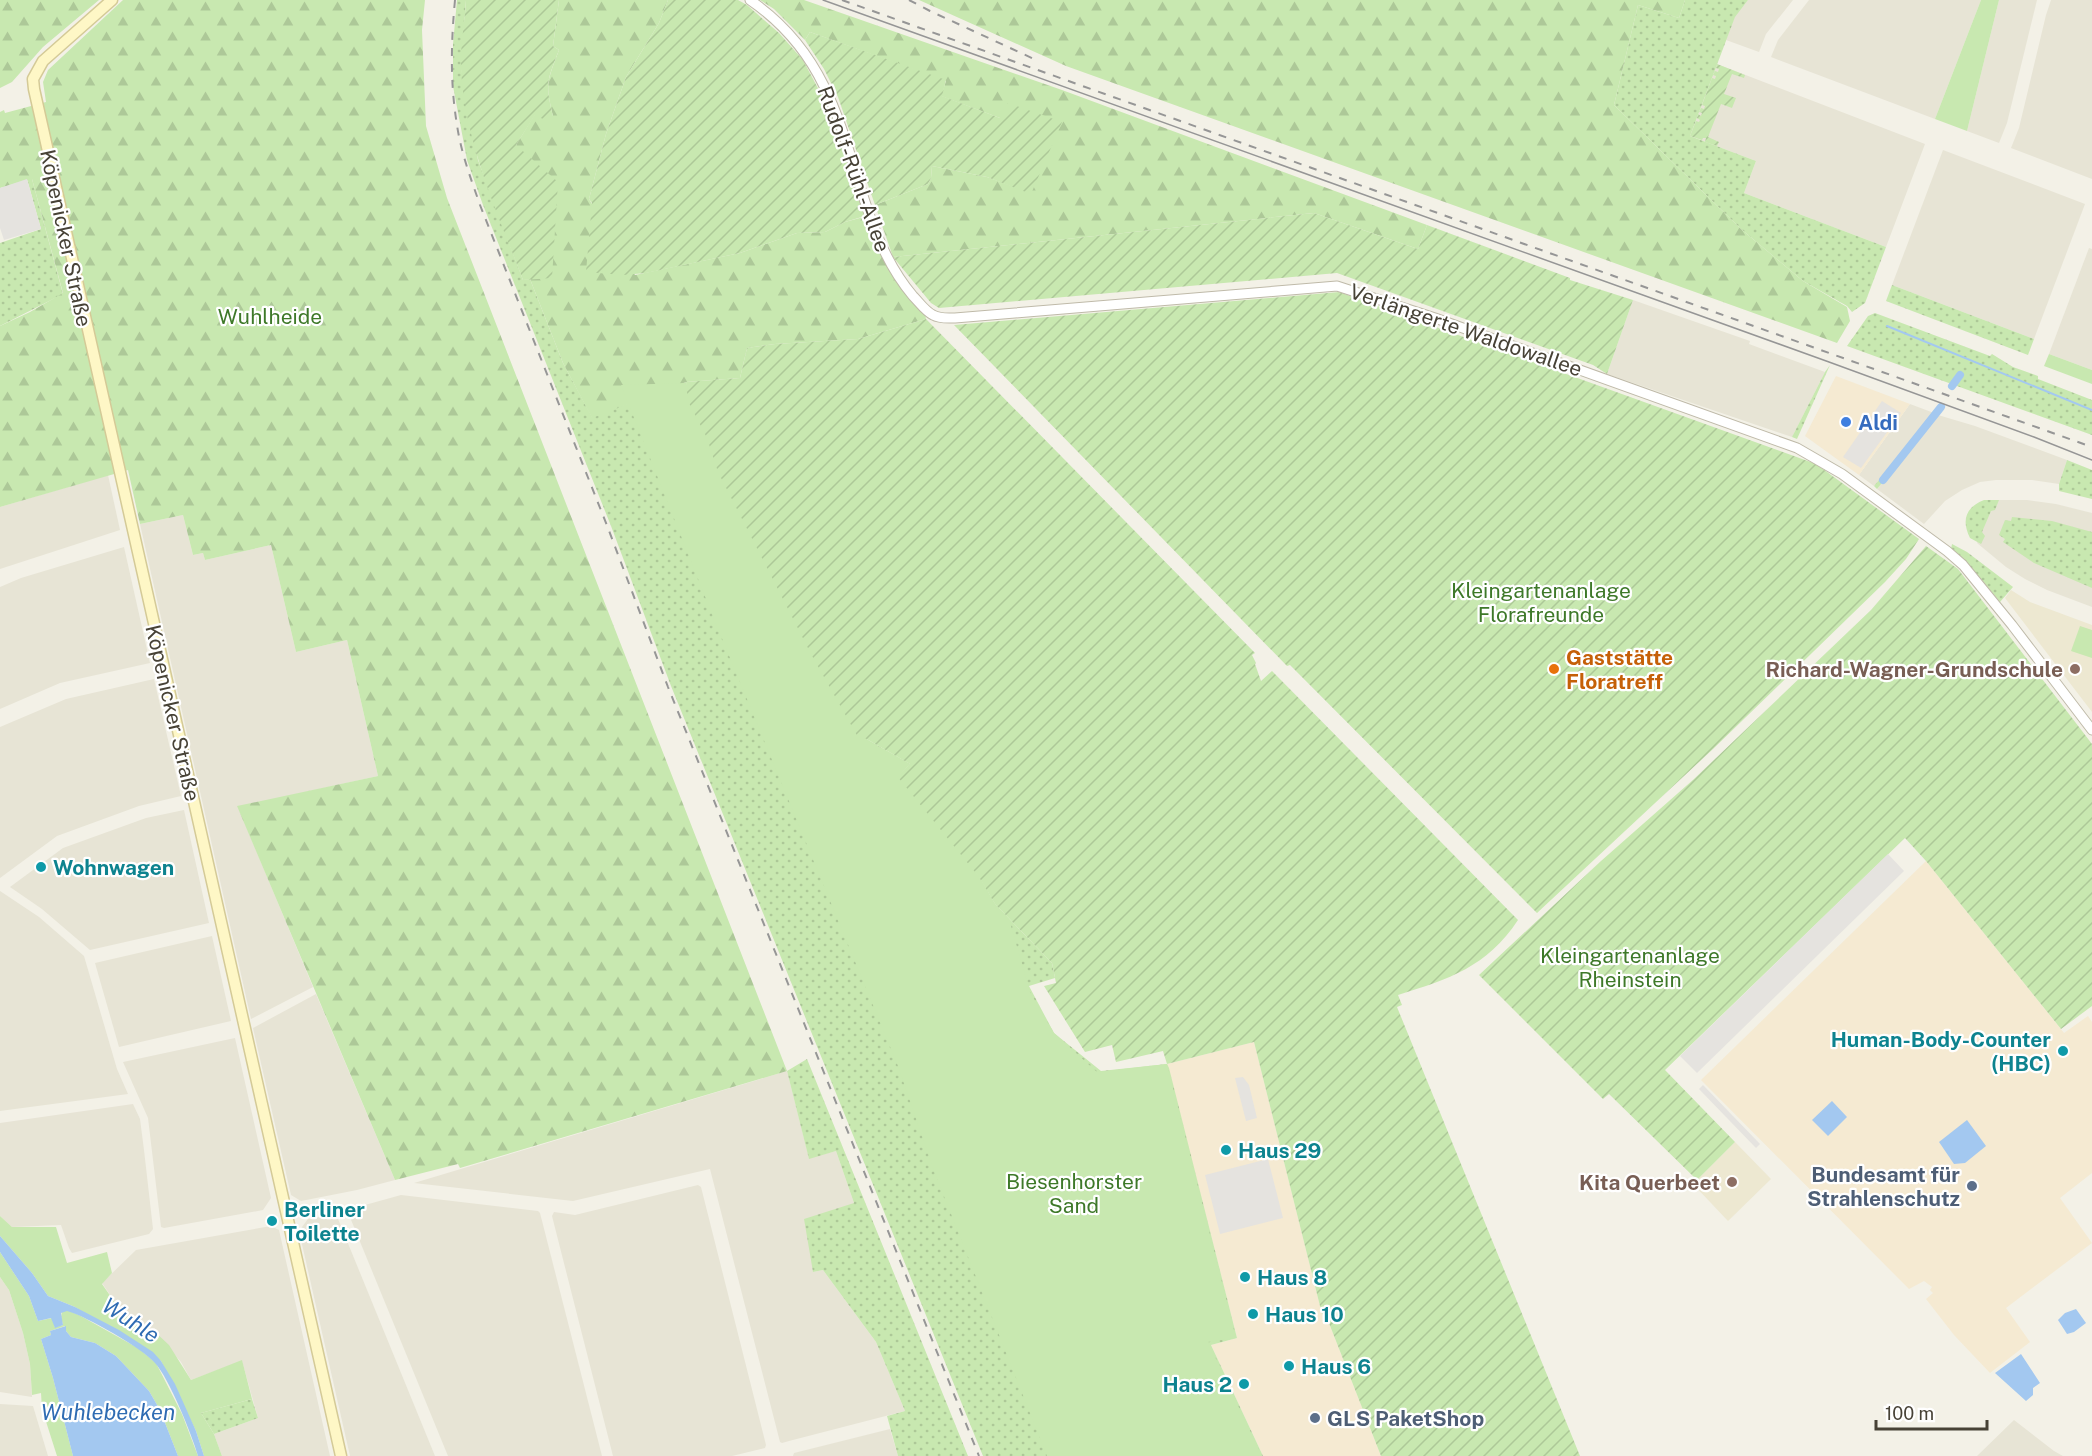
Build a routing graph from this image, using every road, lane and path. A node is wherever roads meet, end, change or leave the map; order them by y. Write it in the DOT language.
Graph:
graph roads {
  1 [pos="112,0"];
  2 [pos="750,0"];
  3 [pos="931,314"];
  4 [pos="2092,730"];
  5 [pos="341,1456"];
  1 -- 5 [label="main road, Köpenicker Straße"];
  2 -- 3 [label="street, Rudolf-Rühl-Allee"];
  3 -- 4 [label="street, Verlängerte Waldowallee"];
}
